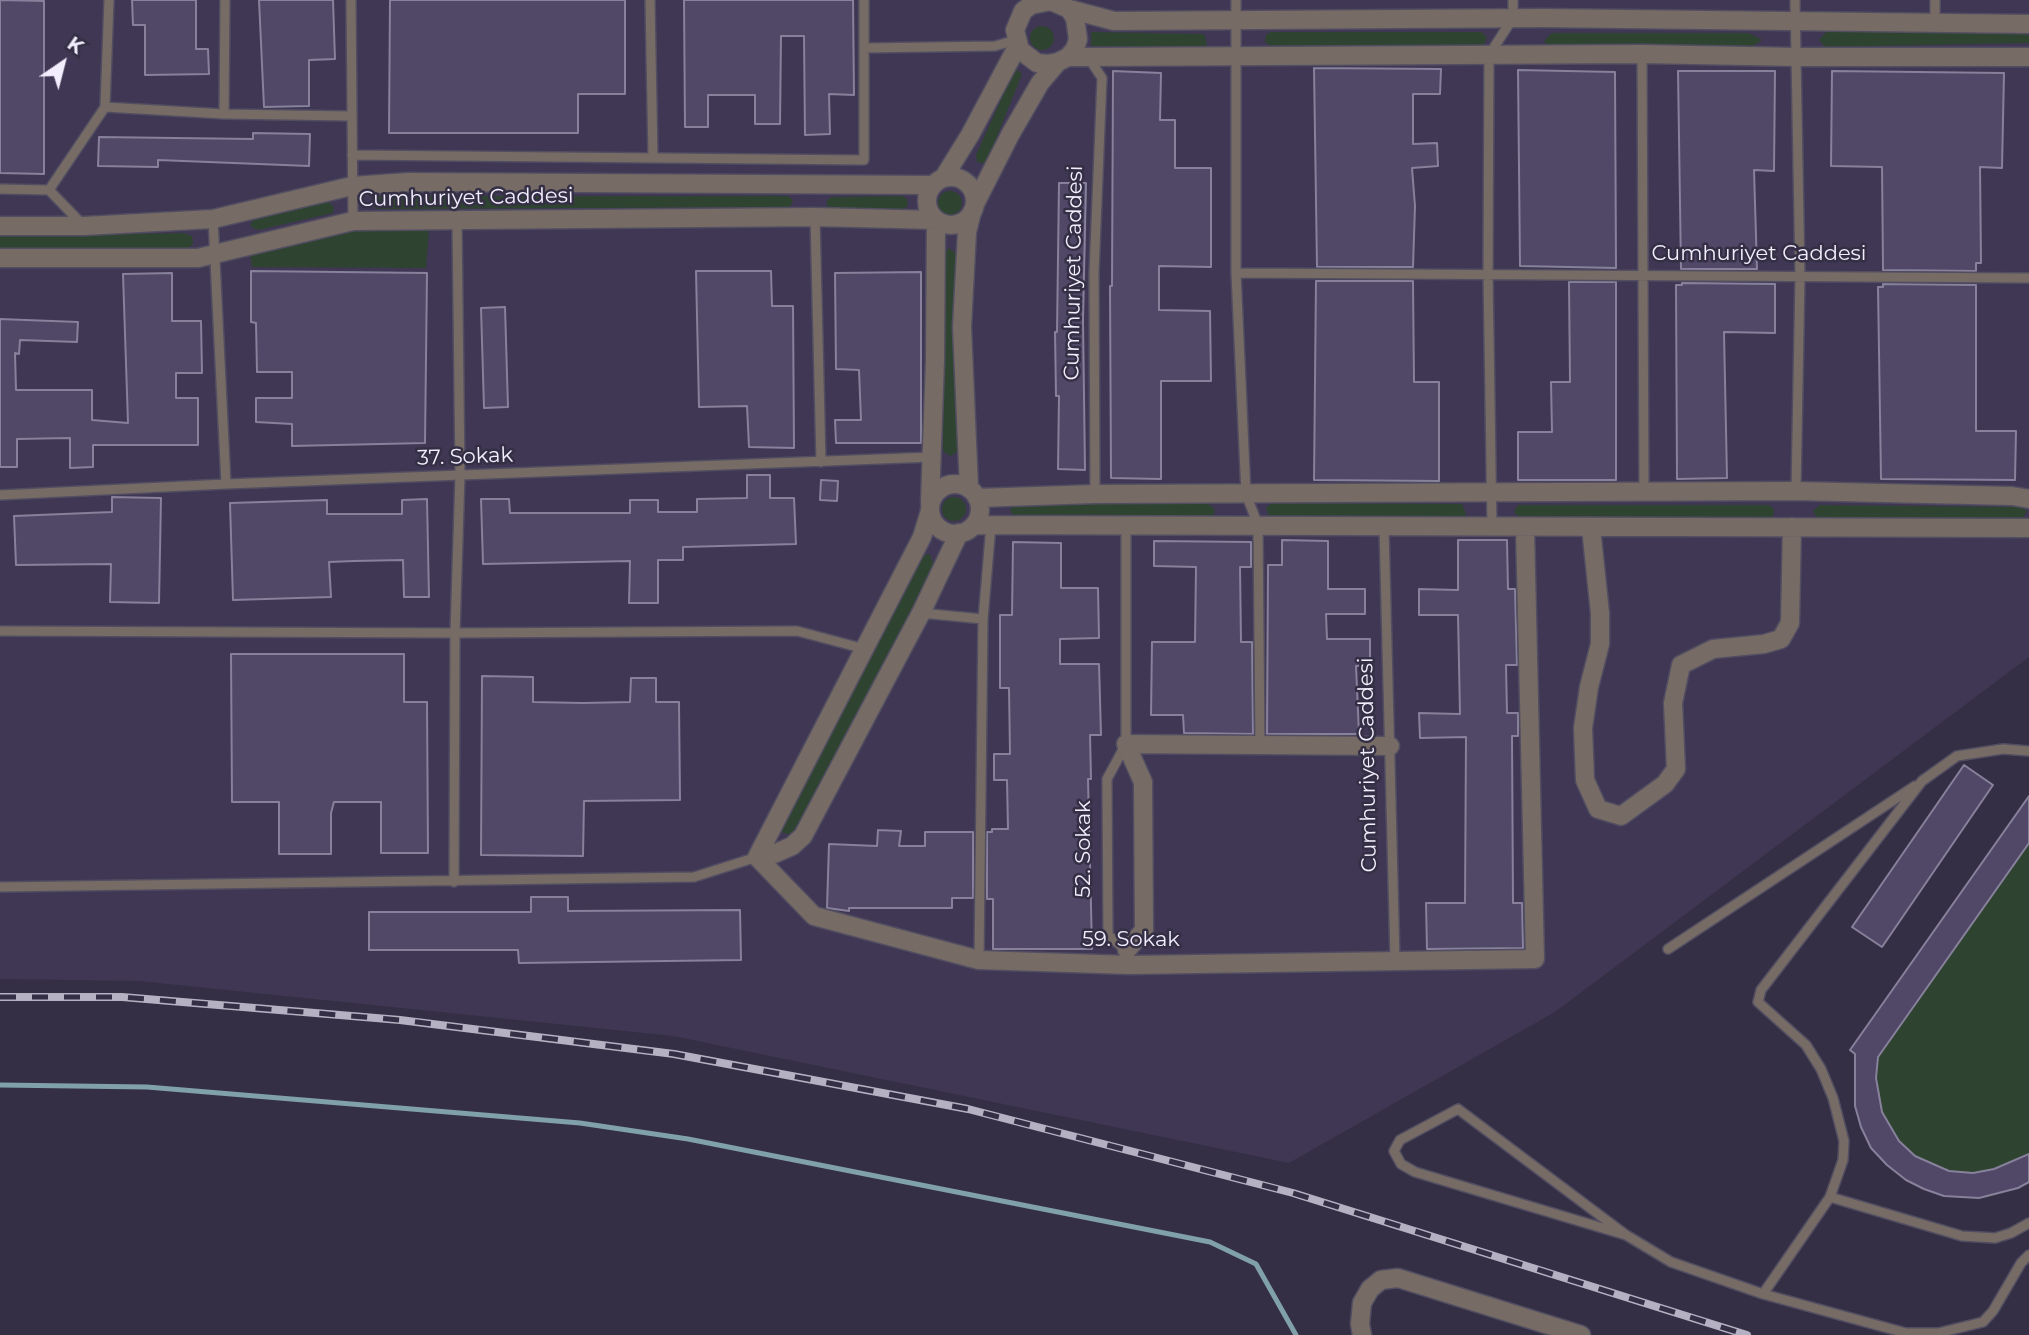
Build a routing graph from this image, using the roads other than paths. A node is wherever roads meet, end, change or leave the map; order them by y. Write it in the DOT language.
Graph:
graph roads {
  1 [pos="109,0"];
  2 [pos="225,0"];
  3 [pos="351,0"];
  4 [pos="650,0"];
  5 [pos="864,0"];
  6 [pos="1236,0"];
  7 [pos="1795,0"];
  8 [pos="1935,0"];
  9 [pos="1063,4"];
  10 [pos="1023,6"];
  11 [pos="1513,9"];
  12 [pos="1236,21"];
  13 [pos="1795,22"];
  14 [pos="1936,23"];
  15 [pos="2029,24"];
  16 [pos="1017,43"];
  17 [pos="864,48"];
  18 [pos="1643,54"];
  19 [pos="1489,55"];
  20 [pos="1236,56"];
  21 [pos="1088,57"];
  22 [pos="1797,57"];
  23 [pos="2029,57"];
  24 [pos="1063,60"];
  25 [pos="105,107"];
  26 [pos="224,114"];
  27 [pos="351,116"];
  28 [pos="352,155"];
  29 [pos="653,158"];
  30 [pos="938,181"];
  31 [pos="352,186"];
  32 [pos="0,190"];
  33 [pos="49,190"];
  34 [pos="974,208"];
  35 [pos="815,217"];
  36 [pos="213,219"];
  37 [pos="457,220"];
  38 [pos="936,220"];
  39 [pos="353,221"];
  40 [pos="0,226"];
  41 [pos="84,226"];
  42 [pos="215,254"];
  43 [pos="0,258"];
  44 [pos="1236,273"];
  45 [pos="1488,275"];
  46 [pos="1643,276"];
  47 [pos="1800,276"];
  48 [pos="2029,278"];
  49 [pos="932,457"];
  50 [pos="821,462"];
  51 [pos="460,475"];
  52 [pos="226,484"];
  53 [pos="1796,491"];
  54 [pos="973,493"];
  55 [pos="1644,493"];
  56 [pos="1094,494"];
  57 [pos="1246,494"];
  58 [pos="1492,494"];
  59 [pos="0,495"];
  60 [pos="2029,499"];
  61 [pos="930,507"];
  62 [pos="1258,525"];
  63 [pos="1126,526"];
  64 [pos="1384,527"];
  65 [pos="1792,527"];
  66 [pos="975,528"];
  67 [pos="1492,528"];
  68 [pos="1525,528"];
  69 [pos="1591,528"];
  70 [pos="2029,528"];
  71 [pos="921,613"];
  72 [pos="983,619"];
  73 [pos="0,631"];
  74 [pos="456,634"];
  75 [pos="865,649"];
  76 [pos="1126,744"];
  77 [pos="1261,745"];
  78 [pos="1390,746"];
  79 [pos="2029,751"];
  80 [pos="1922,782"];
  81 [pos="757,857"];
  82 [pos="454,882"];
  83 [pos="0,887"];
  84 [pos="1668,948"];
  85 [pos="1128,957"];
  86 [pos="979,960"];
  87 [pos="1395,960"];
  88 [pos="1830,1197"];
  89 [pos="2029,1223"];
  90 [pos="1626,1235"];
  91 [pos="2029,1255"];
  92 [pos="1763,1294"];
  93 [pos="1908,1334"];
  94 [pos="1362,1335"];
  95 [pos="1581,1335"];
  1 -- 25 [label="lane"];
  2 -- 26 [label="lane"];
  3 -- 27 [label="lane"];
  4 -- 29 [label="lane"];
  5 -- 17 [label="lane"];
  6 -- 12 [label="lane"];
  7 -- 13 [label="lane"];
  8 -- 14 [label="lane"];
  9 -- 10 [label="street"];
  9 -- 12 [label="street"];
  9 -- 24 [label="street"];
  10 -- 16 [label="street"];
  11 -- 12 [label="street"];
  11 -- 13 [label="street"];
  11 -- 19 [label="lane"];
  12 -- 20 [label="lane"];
  13 -- 14 [label="street"];
  13 -- 22 [label="lane"];
  14 -- 15 [label="street"];
  16 -- 17 [label="lane"];
  16 -- 24 [label="street"];
  16 -- 30 [label="street"];
  17 -- 29 [label="lane"];
  18 -- 19 [label="street"];
  18 -- 22 [label="street"];
  18 -- 46 [label="lane"];
  19 -- 20 [label="street"];
  19 -- 45 [label="lane"];
  20 -- 21 [label="street"];
  20 -- 44 [label="lane"];
  21 -- 24 [label="street"];
  21 -- 56 [label="lane, Cumhuriyet Caddesi"];
  22 -- 23 [label="street"];
  22 -- 47 [label="lane"];
  24 -- 34 [label="street"];
  25 -- 26 [label="lane"];
  25 -- 33 [label="lane"];
  26 -- 27 [label="lane"];
  27 -- 28 [label="lane"];
  28 -- 29 [label="lane"];
  28 -- 31 [label="lane"];
  30 -- 31 [label="street, Cumhuriyet Caddesi"];
  30 -- 34 [label="street"];
  30 -- 38 [label="street"];
  31 -- 36 [label="street, Cumhuriyet Caddesi"];
  31 -- 39 [label="lane"];
  32 -- 33 [label="lane"];
  33 -- 41 [label="lane"];
  34 -- 38 [label="street"];
  34 -- 54 [label="street"];
  35 -- 37 [label="street, Cumhuriyet Caddesi"];
  35 -- 38 [label="street, Cumhuriyet Caddesi"];
  35 -- 50 [label="lane"];
  36 -- 41 [label="street, Cumhuriyet Caddesi"];
  36 -- 42 [label="lane"];
  37 -- 39 [label="street, Cumhuriyet Caddesi"];
  37 -- 51 [label="lane"];
  38 -- 49 [label="street"];
  39 -- 42 [label="street, Cumhuriyet Caddesi"];
  40 -- 41 [label="street, Cumhuriyet Caddesi"];
  42 -- 43 [label="street, Cumhuriyet Caddesi"];
  42 -- 52 [label="lane"];
  44 -- 45 [label="lane, Cumhuriyet Caddesi"];
  44 -- 57 [label="lane"];
  45 -- 46 [label="lane, Cumhuriyet Caddesi"];
  45 -- 58 [label="lane"];
  46 -- 47 [label="lane, Cumhuriyet Caddesi"];
  46 -- 55 [label="lane"];
  47 -- 48 [label="lane, Cumhuriyet Caddesi"];
  47 -- 53 [label="lane"];
  49 -- 50 [label="lane, 37. Sokak"];
  49 -- 61 [label="street"];
  50 -- 51 [label="lane, 37. Sokak"];
  51 -- 52 [label="lane, 37. Sokak"];
  51 -- 74 [label="lane"];
  52 -- 59 [label="lane, 37. Sokak"];
  53 -- 55 [label="street"];
  53 -- 60 [label="street"];
  54 -- 56 [label="street"];
  54 -- 61 [label="street"];
  54 -- 66 [label="street"];
  55 -- 58 [label="street"];
  56 -- 57 [label="street"];
  57 -- 58 [label="street"];
  57 -- 62 [label="lane"];
  58 -- 67 [label="lane"];
  61 -- 66 [label="street"];
  61 -- 75 [label="street"];
  62 -- 63 [label="street"];
  62 -- 64 [label="street"];
  62 -- 77 [label="lane"];
  63 -- 66 [label="street"];
  63 -- 76 [label="lane, 52. Sokak"];
  64 -- 67 [label="street"];
  64 -- 78 [label="lane, Cumhuriyet Caddesi"];
  65 -- 69 [label="street"];
  65 -- 69 [label="street"];
  65 -- 70 [label="street"];
  66 -- 71 [label="street"];
  66 -- 72 [label="lane"];
  67 -- 68 [label="street"];
  68 -- 69 [label="street"];
  68 -- 87 [label="street, 59. Sokak"];
  71 -- 72 [label="lane"];
  71 -- 81 [label="street"];
  72 -- 86 [label="lane"];
  73 -- 74 [label="lane"];
  74 -- 75 [label="lane"];
  74 -- 82 [label="lane"];
  75 -- 81 [label="street"];
  76 -- 77 [label="street"];
  76 -- 85 [label="street, 52. Sokak"];
  76 -- 85 [label="lane, 52. Sokak"];
  77 -- 78 [label="street"];
  78 -- 87 [label="lane, Cumhuriyet Caddesi"];
  79 -- 80 [label="lane"];
  80 -- 84 [label="lane"];
  80 -- 88 [label="lane"];
  81 -- 82 [label="lane"];
  81 -- 86 [label="street, 59. Sokak"];
  82 -- 83 [label="lane"];
  85 -- 86 [label="street, 59. Sokak"];
  85 -- 87 [label="street, 59. Sokak"];
  88 -- 89 [label="lane"];
  88 -- 92 [label="lane"];
  90 -- 90 [label="lane"];
  90 -- 92 [label="lane"];
  91 -- 93 [label="lane"];
  92 -- 93 [label="lane"];
  94 -- 95 [label="street"];
}
